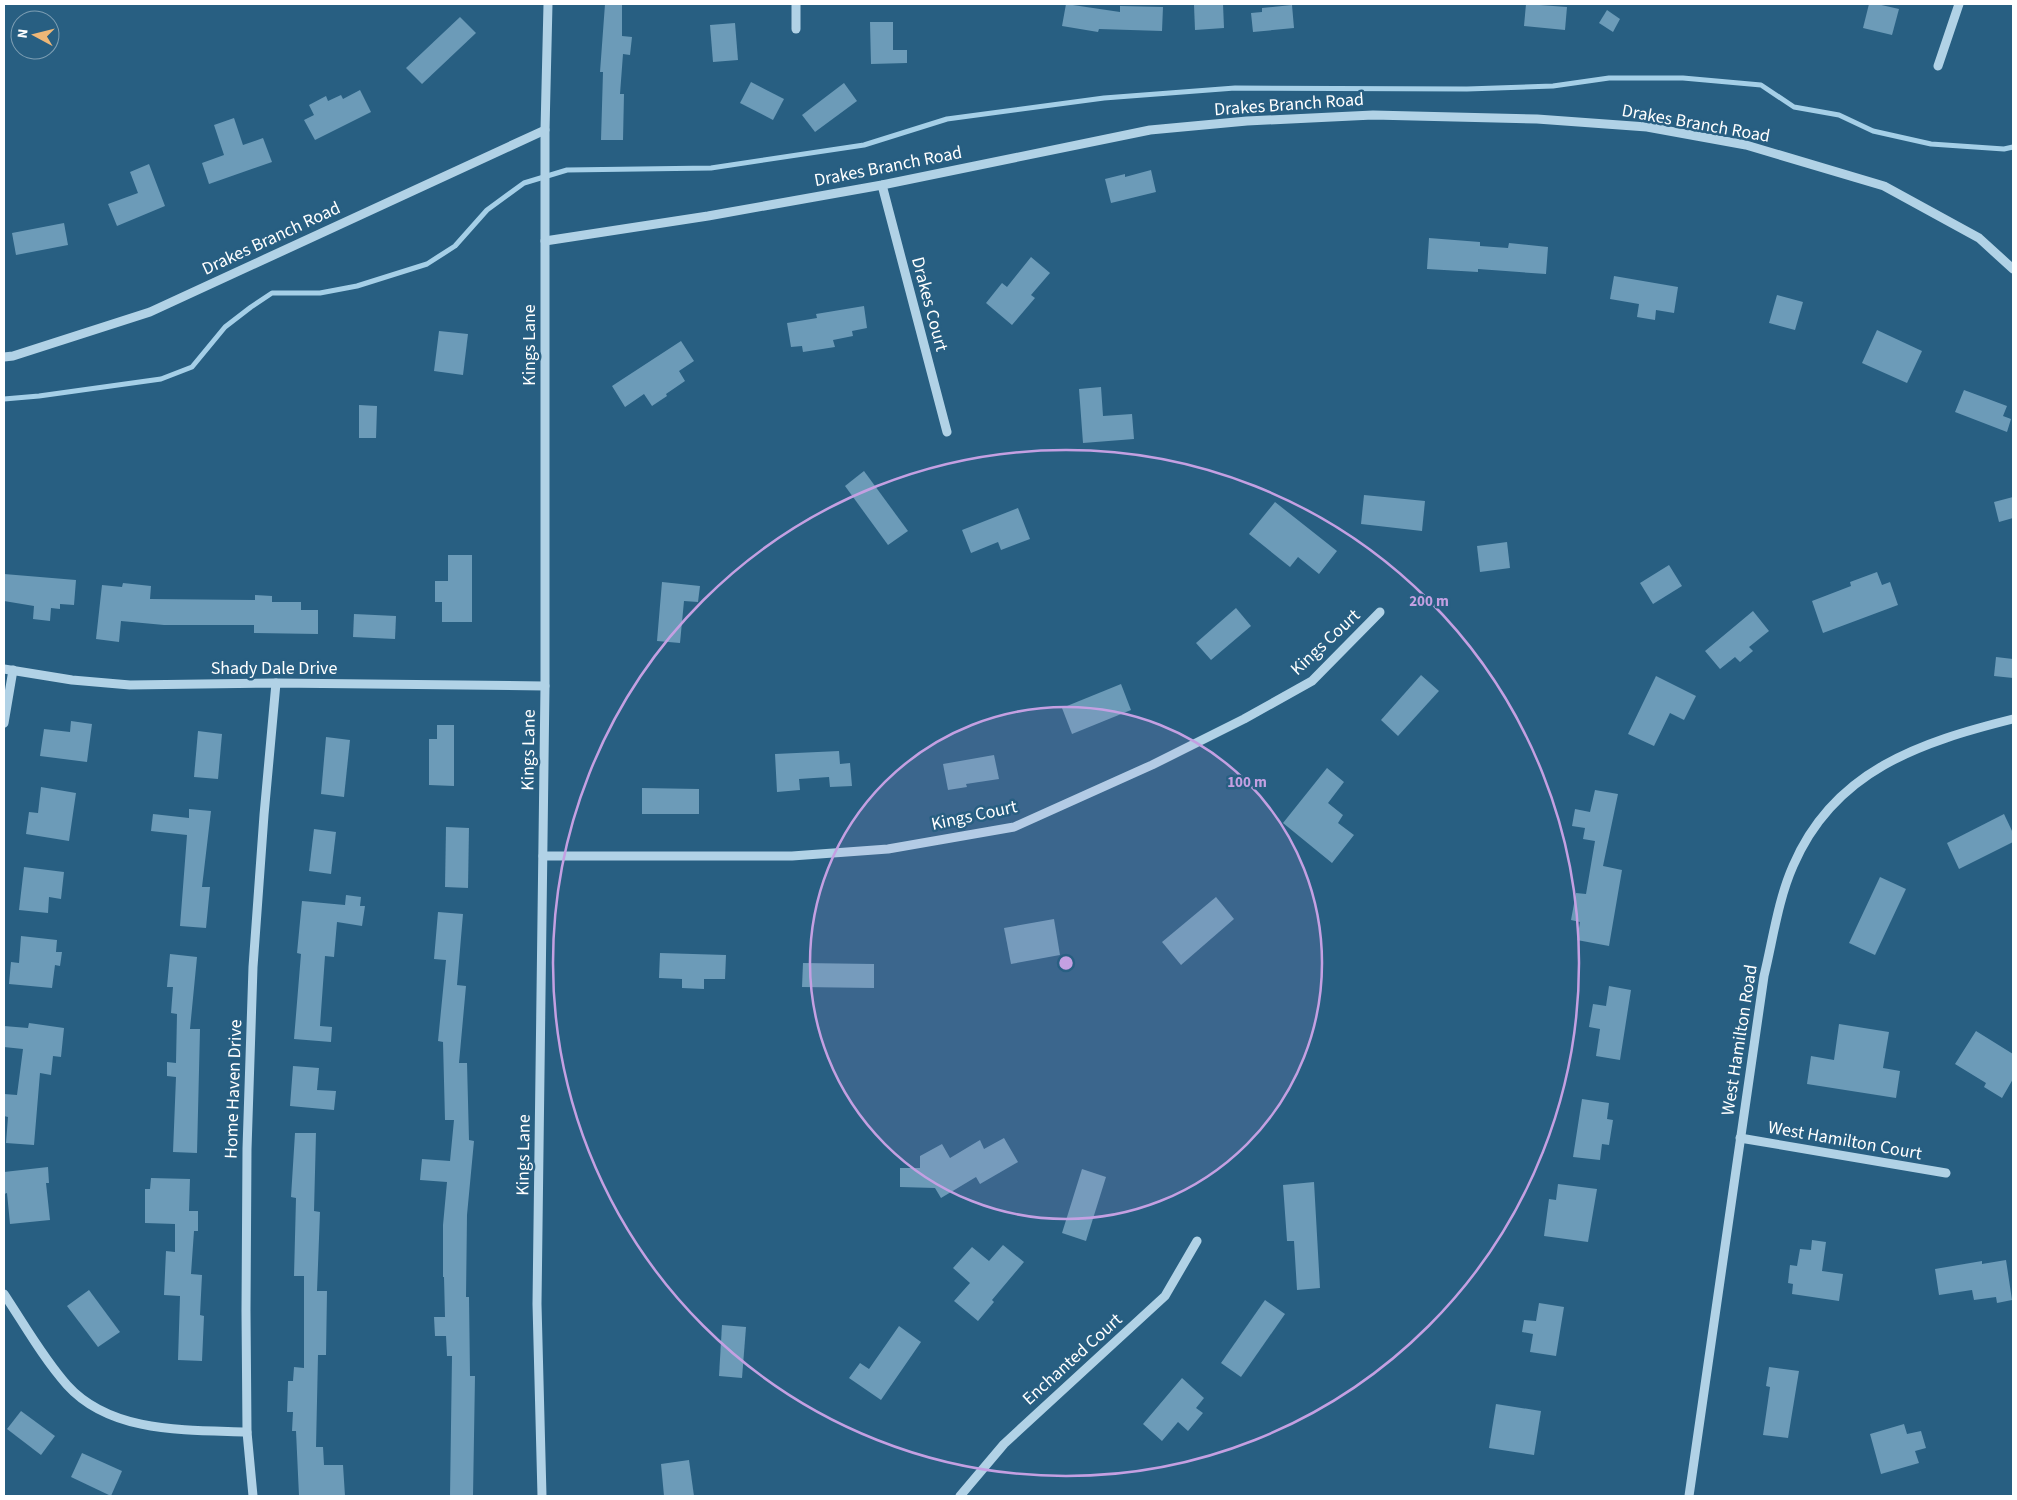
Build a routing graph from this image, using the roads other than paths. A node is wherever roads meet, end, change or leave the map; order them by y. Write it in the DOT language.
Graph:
graph roads {
  1 [pos="548,4"];
  2 [pos="796,4"];
  3 [pos="1958,4"];
  4 [pos="796,29"];
  5 [pos="1938,66"];
  6 [pos="545,130"];
  7 [pos="882,185"];
  8 [pos="545,241"];
  9 [pos="2013,269"];
  10 [pos="4,357"];
  11 [pos="947,432"];
  12 [pos="1380,612"];
  13 [pos="8,670"];
  14 [pos="276,683"];
  15 [pos="545,686"];
  16 [pos="2013,719"];
  17 [pos="4,723"];
  18 [pos="543,856"];
  19 [pos="1740,1138"];
  20 [pos="1946,1173"];
  21 [pos="1197,1241"];
  22 [pos="4,1294"];
  23 [pos="247,1432"];
  24 [pos="253,1496"];
  25 [pos="542,1496"];
  26 [pos="960,1496"];
  27 [pos="1691,1496"];
  1 -- 6 [label="street, Kings Lane"];
  2 -- 4 [label="street"];
  3 -- 5 [label="street"];
  6 -- 8 [label="street, Kings Lane"];
  6 -- 10 [label="street, Drakes Branch Road"];
  7 -- 8 [label="street, Drakes Branch Road"];
  7 -- 9 [label="street, Drakes Branch Road"];
  7 -- 11 [label="street, Drakes Court"];
  8 -- 15 [label="street, Kings Lane"];
  12 -- 18 [label="street, Kings Court"];
  13 -- 14 [label="street, Shady Dale Drive"];
  13 -- 17 [label="street"];
  14 -- 15 [label="street, Shady Dale Drive"];
  14 -- 23 [label="street, Home Haven Drive"];
  15 -- 18 [label="street, Kings Lane"];
  16 -- 19 [label="street, West Hamilton Road"];
  18 -- 25 [label="street, Kings Lane"];
  19 -- 20 [label="street, West Hamilton Court"];
  19 -- 27 [label="street, West Hamilton Road"];
  21 -- 26 [label="street, Enchanted Court"];
  22 -- 23 [label="street"];
  23 -- 24 [label="street, Home Haven Drive"];
}
